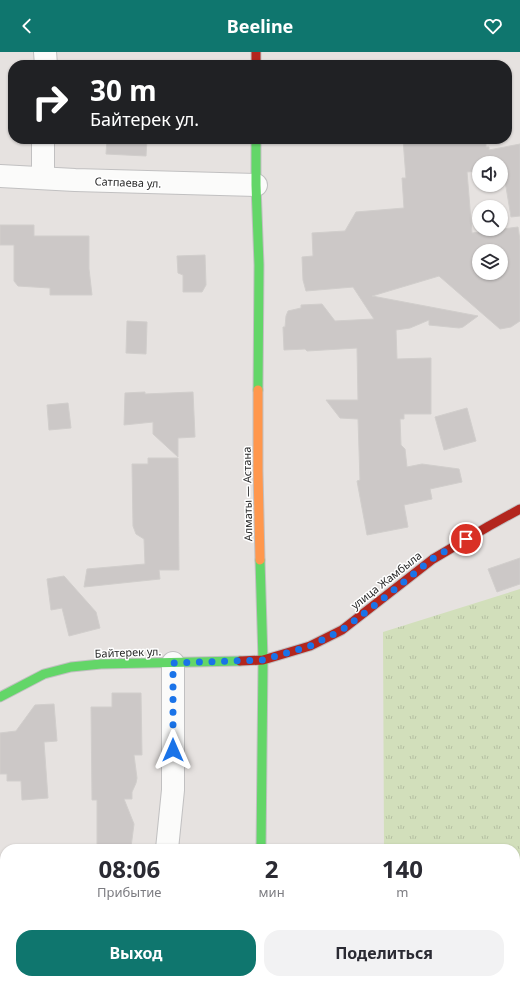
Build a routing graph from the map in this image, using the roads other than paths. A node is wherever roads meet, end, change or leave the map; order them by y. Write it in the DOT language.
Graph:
graph roads {
  1 [pos="43,144"];
  2 [pos="256,144"];
  3 [pos="0,176"];
  4 [pos="43,178"];
  5 [pos="256,184"];
  6 [pos="520,509"];
  7 [pos="263,660"];
  8 [pos="173,663"];
  9 [pos="0,697"];
  10 [pos="168,844"];
  11 [pos="261,844"];
  1 -- 4 [label="street"];
  2 -- 5 [label="main road, Алматы — Астана"];
  3 -- 4 [label="street, Сатпаева ул."];
  4 -- 5 [label="street, Сатпаева ул."];
  5 -- 7 [label="main road, Алматы — Астана"];
  6 -- 7 [label="main road, улица Жамбыла"];
  7 -- 8 [label="main road, Байтерек ул."];
  7 -- 11 [label="main road, Алматы — Астана"];
  8 -- 9 [label="main road, Байтерек ул."];
  8 -- 10 [label="street"];
}
